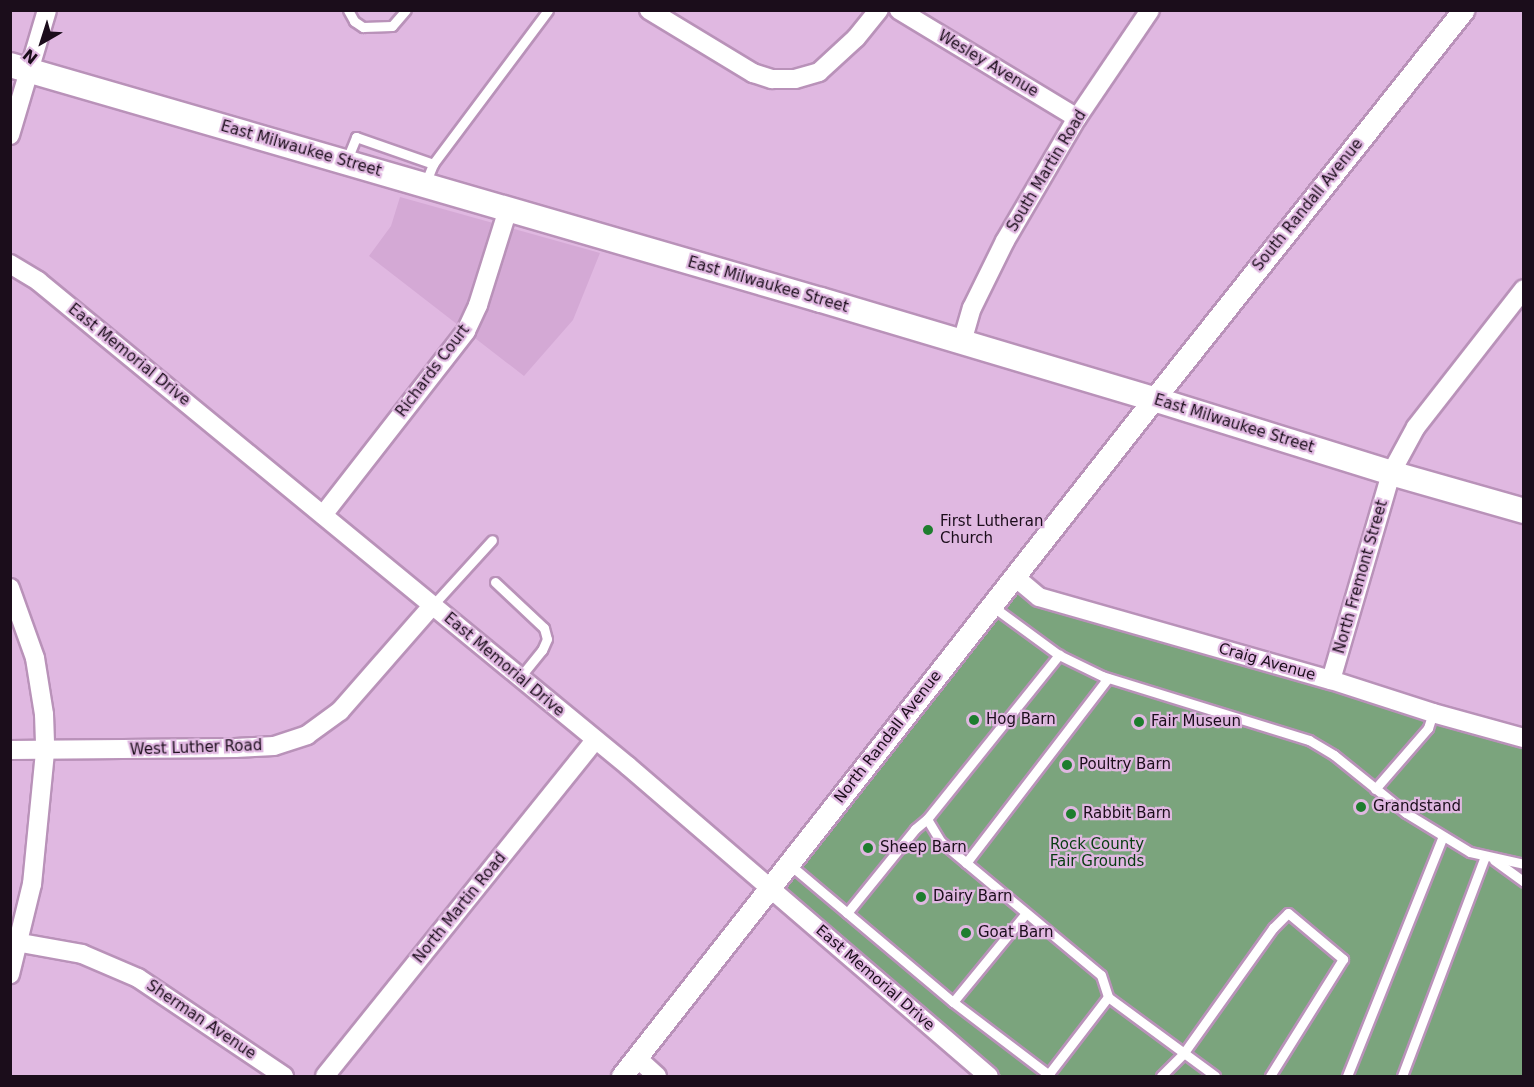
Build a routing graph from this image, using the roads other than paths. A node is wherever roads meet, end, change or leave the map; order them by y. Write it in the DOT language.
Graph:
graph roads {
  1 [pos="47,10"];
  2 [pos="348,10"];
  3 [pos="548,10"];
  4 [pos="649,10"];
  5 [pos="879,10"];
  6 [pos="899,10"];
  7 [pos="1150,10"];
  8 [pos="1462,10"];
  9 [pos="401,12"];
  10 [pos="20,68"];
  11 [pos="1077,118"];
  12 [pos="10,135"];
  13 [pos="429,174"];
  14 [pos="508,209"];
  15 [pos="10,264"];
  16 [pos="1524,289"];
  17 [pos="962,342"];
  18 [pos="1154,399"];
  19 [pos="1391,473"];
  20 [pos="1524,511"];
  21 [pos="323,515"];
  22 [pos="492,540"];
  23 [pos="1015,576"];
  24 [pos="495,582"];
  25 [pos="10,588"];
  26 [pos="432,606"];
  27 [pos="992,606"];
  28 [pos="1059,655"];
  29 [pos="519,678"];
  30 [pos="1108,678"];
  31 [pos="1331,680"];
  32 [pos="1433,713"];
  33 [pos="1524,738"];
  34 [pos="595,740"];
  35 [pos="10,750"];
  36 [pos="45,752"];
  37 [pos="1375,789"];
  38 [pos="927,819"];
  39 [pos="1443,836"];
  40 [pos="1488,856"];
  41 [pos="788,863"];
  42 [pos="966,863"];
  43 [pos="1524,864"];
  44 [pos="1524,882"];
  45 [pos="770,887"];
  46 [pos="847,913"];
  47 [pos="1026,913"];
  48 [pos="15,941"];
  49 [pos="10,974"];
  50 [pos="1108,998"];
  51 [pos="953,1002"];
  52 [pos="1183,1054"];
  53 [pos="637,1058"];
  54 [pos="1049,1076"];
  55 [pos="284,1077"];
  56 [pos="325,1077"];
  57 [pos="622,1077"];
  58 [pos="657,1077"];
  59 [pos="989,1077"];
  60 [pos="1161,1077"];
  61 [pos="1215,1077"];
  62 [pos="1270,1077"];
  63 [pos="1347,1077"];
  64 [pos="1402,1077"];
  1 -- 10 [label="street"];
  2 -- 9 [label="lane"];
  3 -- 13 [label="lane"];
  4 -- 5 [label="street"];
  6 -- 11 [label="street, Wesley Avenue"];
  7 -- 11 [label="street, South Martin Road"];
  8 -- 18 [label="street, South Randall Avenue"];
  10 -- 12 [label="street"];
  10 -- 13 [label="main road, East Milwaukee Street"];
  11 -- 17 [label="street, South Martin Road"];
  13 -- 14 [label="main road, East Milwaukee Street"];
  14 -- 17 [label="main road, East Milwaukee Street"];
  14 -- 21 [label="street, Richards Court"];
  15 -- 21 [label="street, East Memorial Drive"];
  16 -- 19 [label="street, North Fremont Street"];
  17 -- 18 [label="main road, East Milwaukee Street"];
  18 -- 19 [label="main road, East Milwaukee Street"];
  18 -- 23 [label="street, North Randall Avenue"];
  19 -- 20 [label="main road, East Milwaukee Street"];
  19 -- 31 [label="street, North Fremont Street"];
  21 -- 26 [label="street, East Memorial Drive"];
  22 -- 26 [label="lane"];
  23 -- 27 [label="street, North Randall Avenue"];
  23 -- 31 [label="street, Craig Avenue"];
  24 -- 29 [label="lane"];
  25 -- 36 [label="street"];
  26 -- 29 [label="street, East Memorial Drive"];
  26 -- 36 [label="street, West Luther Road"];
  27 -- 28 [label="lane"];
  27 -- 41 [label="street, North Randall Avenue"];
  28 -- 30 [label="lane"];
  28 -- 38 [label="lane"];
  29 -- 34 [label="street, East Memorial Drive"];
  30 -- 37 [label="lane"];
  30 -- 42 [label="lane"];
  31 -- 32 [label="street, Craig Avenue"];
  32 -- 33 [label="street, Craig Avenue"];
  32 -- 37 [label="lane"];
  34 -- 45 [label="street, East Memorial Drive"];
  34 -- 56 [label="street, North Martin Road"];
  35 -- 36 [label="street, West Luther Road"];
  36 -- 48 [label="street"];
  37 -- 39 [label="lane"];
  38 -- 42 [label="lane"];
  38 -- 46 [label="lane"];
  39 -- 40 [label="lane"];
  39 -- 63 [label="lane"];
  40 -- 43 [label="lane"];
  40 -- 44 [label="lane"];
  40 -- 64 [label="lane"];
  41 -- 45 [label="street, North Randall Avenue"];
  41 -- 46 [label="lane"];
  42 -- 47 [label="lane"];
  45 -- 53 [label="street, North Randall Avenue"];
  45 -- 59 [label="street, East Memorial Drive"];
  46 -- 51 [label="lane"];
  47 -- 50 [label="lane"];
  47 -- 51 [label="lane"];
  48 -- 49 [label="street"];
  48 -- 55 [label="street, Sherman Avenue"];
  50 -- 52 [label="lane"];
  50 -- 54 [label="lane"];
  51 -- 54 [label="lane"];
  52 -- 60 [label="lane"];
  52 -- 61 [label="lane"];
  52 -- 62 [label="lane"];
  53 -- 57 [label="street, North Randall Avenue"];
  53 -- 58 [label="street"];
}
